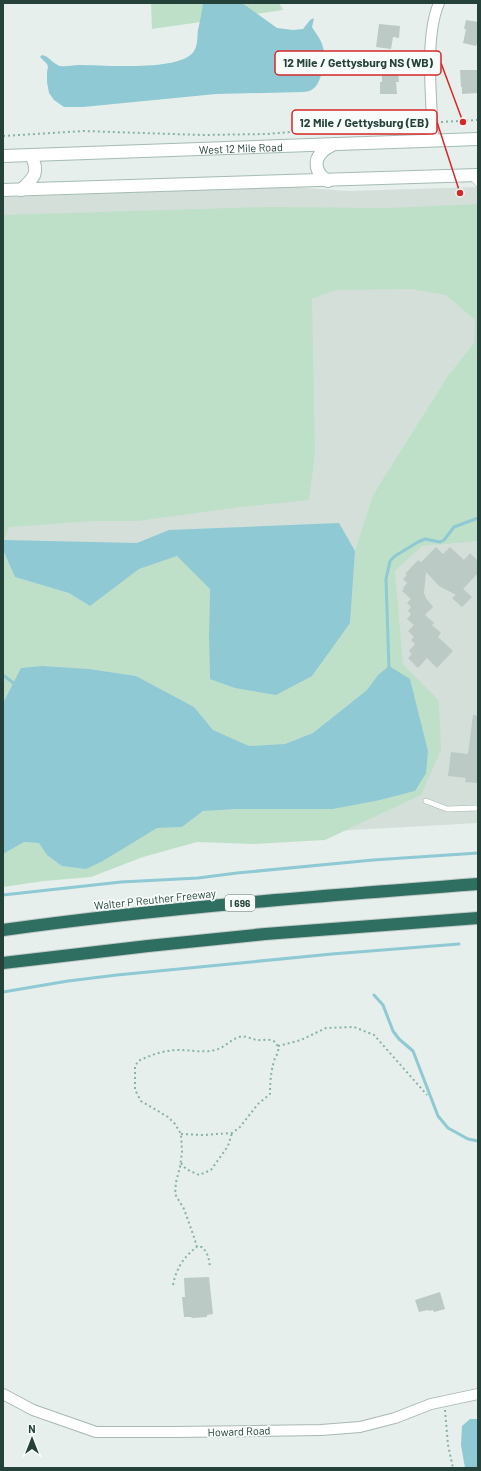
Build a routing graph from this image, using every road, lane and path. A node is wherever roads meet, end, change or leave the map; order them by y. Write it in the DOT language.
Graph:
graph roads {
  1 [pos="439,3"];
  2 [pos="478,120"];
  3 [pos="433,122"];
  4 [pos="3,136"];
  5 [pos="478,139"];
  6 [pos="434,140"];
  7 [pos="335,144"];
  8 [pos="31,155"];
  9 [pos="3,156"];
  10 [pos="475,178"];
  11 [pos="328,181"];
  12 [pos="3,190"];
  13 [pos="21,190"];
  14 [pos="426,802"];
  15 [pos="478,808"];
  16 [pos="478,884"];
  17 [pos="478,918"];
  18 [pos="3,930"];
  19 [pos="3,963"];
  20 [pos="278,1046"];
  21 [pos="427,1095"];
  22 [pos="232,1133"];
  23 [pos="181,1134"];
  24 [pos="181,1164"];
  25 [pos="197,1247"];
  26 [pos="210,1268"];
  27 [pos="173,1285"];
  28 [pos="3,1394"];
  29 [pos="478,1394"];
  30 [pos="444,1401"];
  31 [pos="453,1468"];
  1 -- 3 [label="street"];
  2 -- 3 [label="path"];
  3 -- 4 [label="path"];
  3 -- 6 [label="street"];
  5 -- 6 [label="main road, West 12 Mile Road"];
  6 -- 7 [label="main road, West 12 Mile Road"];
  7 -- 8 [label="main road, West 12 Mile Road"];
  7 -- 11 [label="main road"];
  8 -- 9 [label="main road, West 12 Mile Road"];
  8 -- 13 [label="main road"];
  10 -- 11 [label="main road"];
  11 -- 13 [label="main road"];
  12 -- 13 [label="main road"];
  14 -- 15 [label="lane"];
  16 -- 18 [label="highway, Walter P Reuther Freeway / I 696"];
  17 -- 19 [label="highway"];
  20 -- 21 [label="path"];
  20 -- 22 [label="path"];
  20 -- 23 [label="path"];
  22 -- 23 [label="path"];
  22 -- 24 [label="path"];
  23 -- 24 [label="path"];
  24 -- 25 [label="path"];
  25 -- 26 [label="path"];
  25 -- 27 [label="path"];
  28 -- 30 [label="street, Howard Road"];
  29 -- 30 [label="street, Howard Road"];
  30 -- 31 [label="path"];
}
